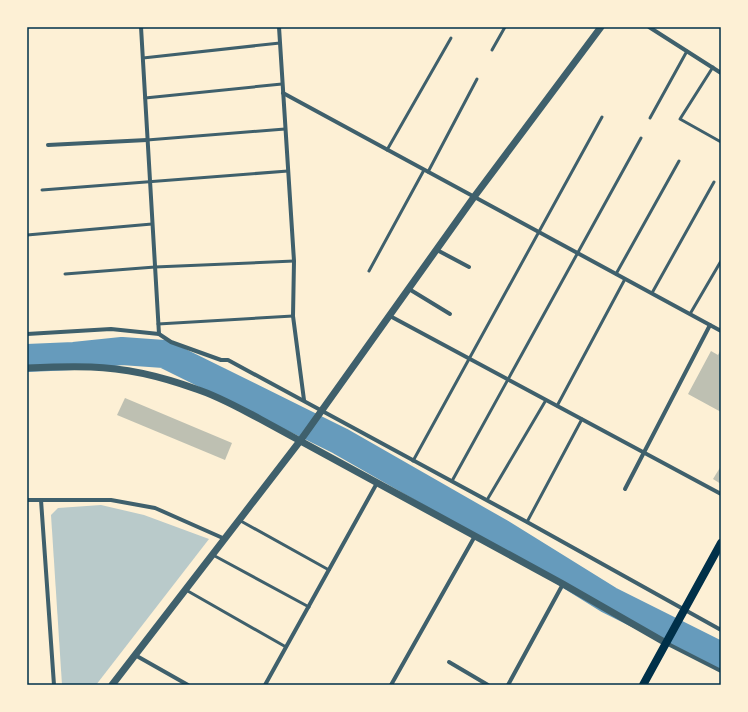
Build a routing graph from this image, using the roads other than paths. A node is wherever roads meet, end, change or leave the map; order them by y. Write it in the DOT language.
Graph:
graph roads {
  1 [pos="141,27"];
  2 [pos="279,27"];
  3 [pos="505,27"];
  4 [pos="601,27"];
  5 [pos="649,27"];
  6 [pos="451,38"];
  7 [pos="280,43"];
  8 [pos="492,50"];
  9 [pos="687,51"];
  10 [pos="143,58"];
  11 [pos="713,67"];
  12 [pos="721,72"];
  13 [pos="477,79"];
  14 [pos="282,84"];
  15 [pos="283,93"];
  16 [pos="145,98"];
  17 [pos="602,117"];
  18 [pos="650,118"];
  19 [pos="285,130"];
  20 [pos="641,138"];
  21 [pos="147,140"];
  22 [pos="721,142"];
  23 [pos="48,145"];
  24 [pos="387,150"];
  25 [pos="679,161"];
  26 [pos="288,171"];
  27 [pos="426,171"];
  28 [pos="150,182"];
  29 [pos="714,182"];
  30 [pos="42,190"];
  31 [pos="474,197"];
  32 [pos="152,224"];
  33 [pos="540,232"];
  34 [pos="27,234"];
  35 [pos="437,250"];
  36 [pos="577,253"];
  37 [pos="294,261"];
  38 [pos="721,261"];
  39 [pos="469,266"];
  40 [pos="155,267"];
  41 [pos="369,271"];
  42 [pos="65,274"];
  43 [pos="616,274"];
  44 [pos="625,279"];
  45 [pos="408,289"];
  46 [pos="652,293"];
  47 [pos="450,314"];
  48 [pos="690,314"];
  49 [pos="293,316"];
  50 [pos="390,316"];
  51 [pos="158,324"];
  52 [pos="710,324"];
  53 [pos="721,331"];
  54 [pos="27,334"];
  55 [pos="159,334"];
  56 [pos="470,359"];
  57 [pos="27,368"];
  58 [pos="508,379"];
  59 [pos="304,400"];
  60 [pos="546,400"];
  61 [pos="557,406"];
  62 [pos="319,414"];
  63 [pos="582,419"];
  64 [pos="300,441"];
  65 [pos="644,452"];
  66 [pos="413,461"];
  67 [pos="452,481"];
  68 [pos="378,483"];
  69 [pos="625,489"];
  70 [pos="721,494"];
  71 [pos="27,500"];
  72 [pos="41,500"];
  73 [pos="487,500"];
  74 [pos="239,520"];
  75 [pos="527,522"];
  76 [pos="474,536"];
  77 [pos="225,539"];
  78 [pos="721,543"];
  79 [pos="213,554"];
  80 [pos="329,570"];
  81 [pos="563,584"];
  82 [pos="186,590"];
  83 [pos="310,607"];
  84 [pos="683,612"];
  85 [pos="721,630"];
  86 [pos="668,640"];
  87 [pos="286,647"];
  88 [pos="134,656"];
  89 [pos="449,662"];
  90 [pos="721,671"];
  91 [pos="54,685"];
  92 [pos="112,685"];
  93 [pos="188,685"];
  94 [pos="265,685"];
  95 [pos="391,685"];
  96 [pos="488,685"];
  97 [pos="508,685"];
  98 [pos="643,685"];
  1 -- 10 [label="street"];
  2 -- 7 [label="street"];
  3 -- 8 [label="lane"];
  4 -- 31 [label="street"];
  5 -- 9 [label="street"];
  6 -- 24 [label="lane"];
  7 -- 10 [label="lane"];
  7 -- 14 [label="street"];
  9 -- 11 [label="street"];
  9 -- 18 [label="lane"];
  10 -- 16 [label="street"];
  11 -- 12 [label="street"];
  11 -- 22 [label="lane"];
  13 -- 27 [label="lane"];
  14 -- 15 [label="street"];
  14 -- 16 [label="lane"];
  15 -- 19 [label="street"];
  15 -- 24 [label="street"];
  16 -- 21 [label="street"];
  17 -- 33 [label="lane"];
  19 -- 21 [label="lane"];
  19 -- 26 [label="street"];
  20 -- 36 [label="lane"];
  21 -- 23 [label="street"];
  21 -- 28 [label="street"];
  24 -- 27 [label="street"];
  25 -- 43 [label="lane"];
  26 -- 28 [label="lane"];
  26 -- 37 [label="street"];
  27 -- 31 [label="street"];
  27 -- 41 [label="lane"];
  28 -- 30 [label="lane"];
  28 -- 32 [label="street"];
  29 -- 46 [label="lane"];
  31 -- 33 [label="street"];
  31 -- 35 [label="street"];
  32 -- 34 [label="lane"];
  32 -- 40 [label="street"];
  33 -- 36 [label="street"];
  33 -- 56 [label="lane"];
  35 -- 39 [label="street"];
  35 -- 45 [label="street"];
  36 -- 43 [label="street"];
  36 -- 58 [label="lane"];
  37 -- 40 [label="lane"];
  37 -- 49 [label="street"];
  38 -- 48 [label="lane"];
  40 -- 42 [label="lane"];
  40 -- 51 [label="street"];
  43 -- 44 [label="street"];
  44 -- 46 [label="street"];
  44 -- 61 [label="lane"];
  45 -- 47 [label="street"];
  45 -- 50 [label="street"];
  46 -- 48 [label="street"];
  48 -- 52 [label="street"];
  49 -- 51 [label="lane"];
  49 -- 59 [label="street"];
  50 -- 56 [label="street"];
  50 -- 62 [label="street"];
  51 -- 55 [label="street"];
  52 -- 53 [label="street"];
  52 -- 65 [label="street"];
  54 -- 55 [label="street"];
  55 -- 59 [label="street"];
  56 -- 58 [label="street"];
  56 -- 66 [label="lane"];
  57 -- 64 [label="street"];
  58 -- 60 [label="street"];
  58 -- 67 [label="lane"];
  59 -- 62 [label="street"];
  60 -- 61 [label="street"];
  60 -- 73 [label="lane"];
  61 -- 63 [label="street"];
  62 -- 64 [label="street"];
  62 -- 66 [label="street"];
  63 -- 65 [label="street"];
  63 -- 75 [label="lane"];
  64 -- 68 [label="street"];
  64 -- 74 [label="street"];
  65 -- 69 [label="street"];
  65 -- 70 [label="street"];
  66 -- 67 [label="street"];
  67 -- 73 [label="street"];
  68 -- 76 [label="street"];
  68 -- 80 [label="street"];
  71 -- 72 [label="street"];
  72 -- 77 [label="street"];
  72 -- 91 [label="street"];
  73 -- 75 [label="street"];
  74 -- 77 [label="street"];
  74 -- 80 [label="lane"];
  75 -- 84 [label="street"];
  76 -- 81 [label="street"];
  76 -- 95 [label="street"];
  77 -- 79 [label="street"];
  78 -- 84 [label="main road"];
  79 -- 82 [label="street"];
  79 -- 83 [label="lane"];
  80 -- 83 [label="street"];
  81 -- 86 [label="street"];
  81 -- 97 [label="street"];
  82 -- 87 [label="lane"];
  82 -- 88 [label="street"];
  83 -- 87 [label="street"];
  84 -- 85 [label="street"];
  84 -- 86 [label="main road"];
  86 -- 90 [label="street"];
  86 -- 98 [label="main road"];
  87 -- 94 [label="street"];
  88 -- 92 [label="street"];
  88 -- 93 [label="street"];
  89 -- 96 [label="street"];
}
